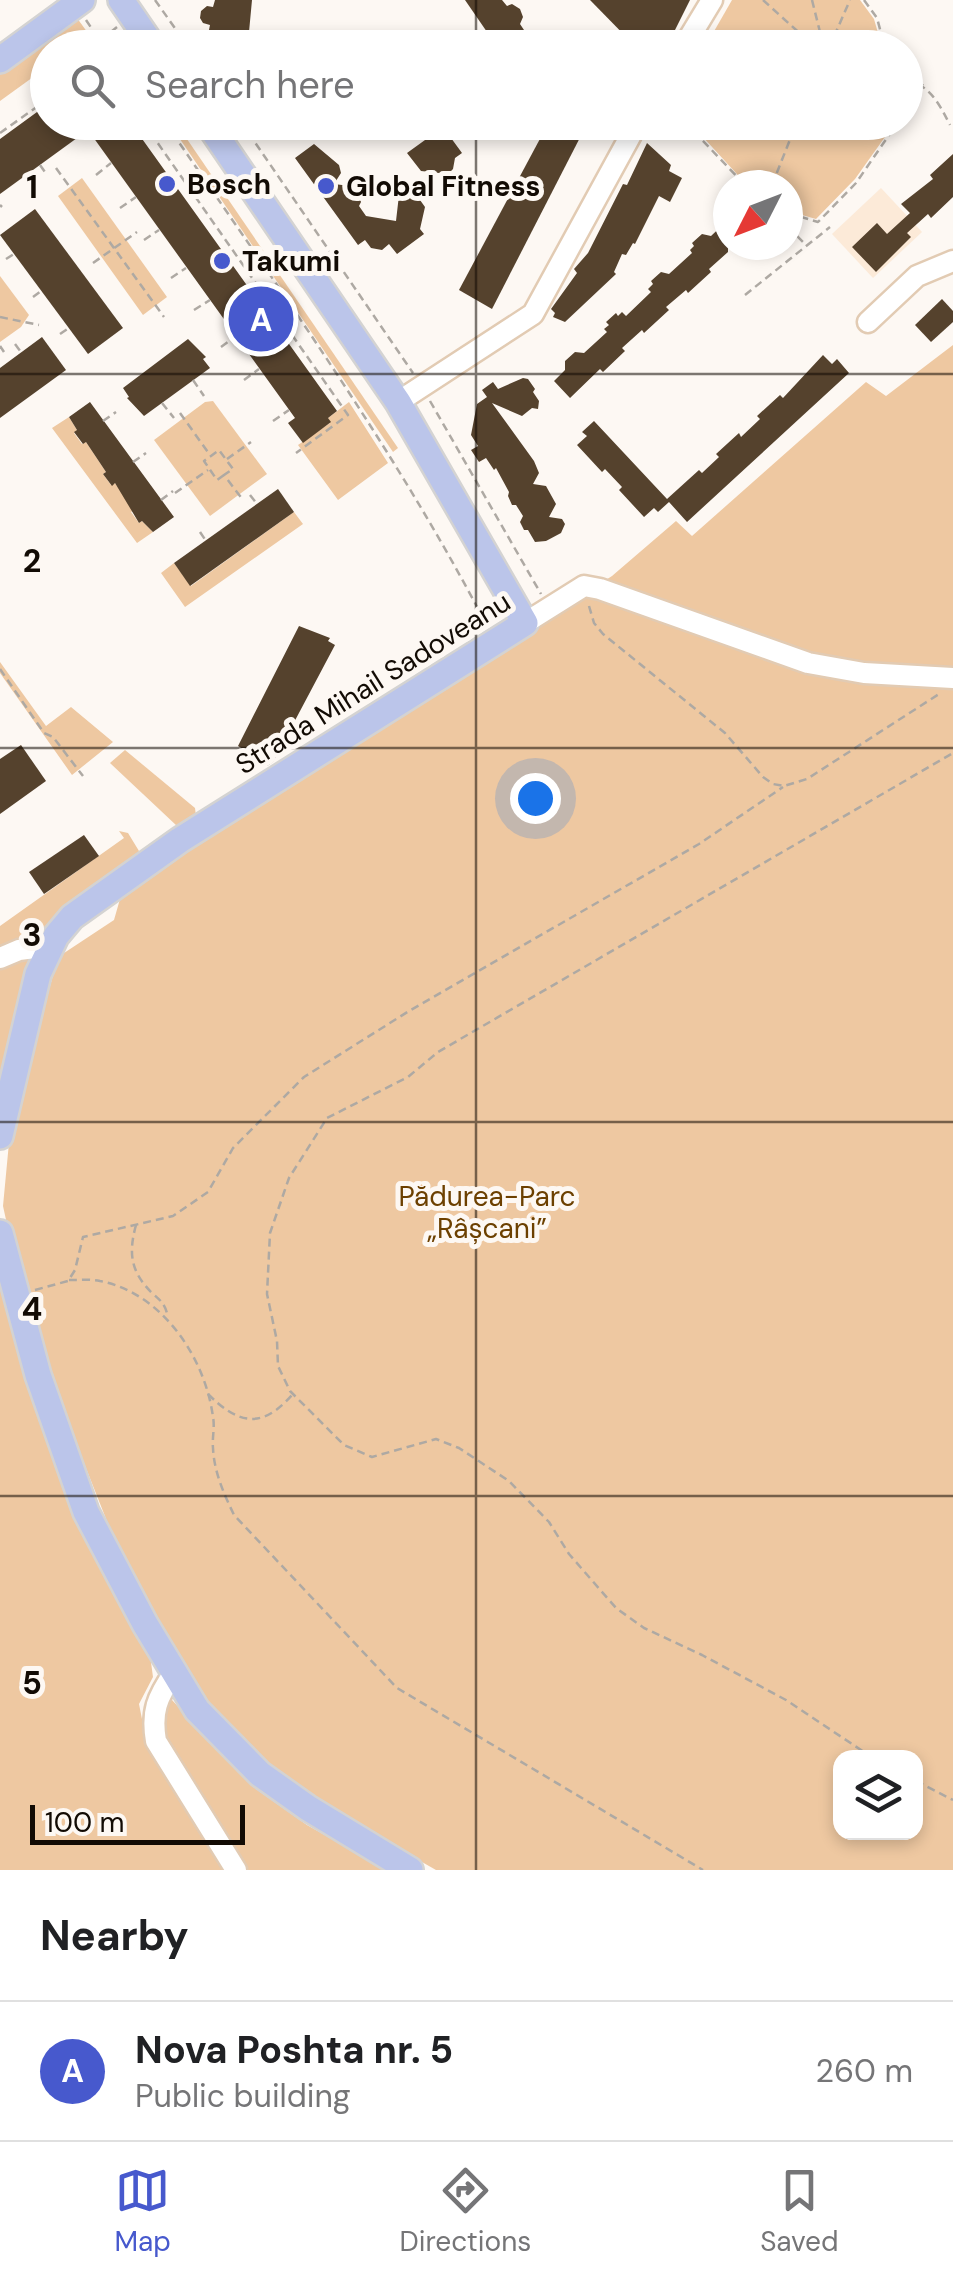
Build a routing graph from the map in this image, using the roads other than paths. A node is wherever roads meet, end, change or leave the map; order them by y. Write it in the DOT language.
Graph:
graph roads {
  1 [pos="82,0"];
  2 [pos="122,0"];
  3 [pos="712,0"];
  4 [pos="41,30"];
  5 [pos="142,30"];
  6 [pos="694,30"];
  7 [pos="30,38"];
  8 [pos="0,60"];
  9 [pos="219,140"];
  10 [pos="628,140"];
  11 [pos="953,260"];
  12 [pos="868,322"];
  13 [pos="398,402"];
  14 [pos="525,623"];
  15 [pos="953,678"];
  16 [pos="50,946"];
  17 [pos="0,958"];
  18 [pos="1,1127"];
  19 [pos="0,1233"];
  20 [pos="174,1673"];
  21 [pos="236,1870"];
  22 [pos="410,1870"];
  1 -- 4 [label="main road"];
  2 -- 5 [label="main road"];
  3 -- 6 [label="street"];
  7 -- 8 [label="main road"];
  9 -- 13 [label="main road"];
  10 -- 13 [label="street"];
  11 -- 12 [label="street"];
  13 -- 14 [label="main road"];
  14 -- 15 [label="street, Strada Mihail Sadoveanu"];
  14 -- 16 [label="main road, Strada Mihail Sadoveanu"];
  16 -- 17 [label="street"];
  16 -- 18 [label="main road, Strada Mihail Sadoveanu"];
  19 -- 20 [label="main road"];
  20 -- 21 [label="street"];
  20 -- 22 [label="main road"];
}
